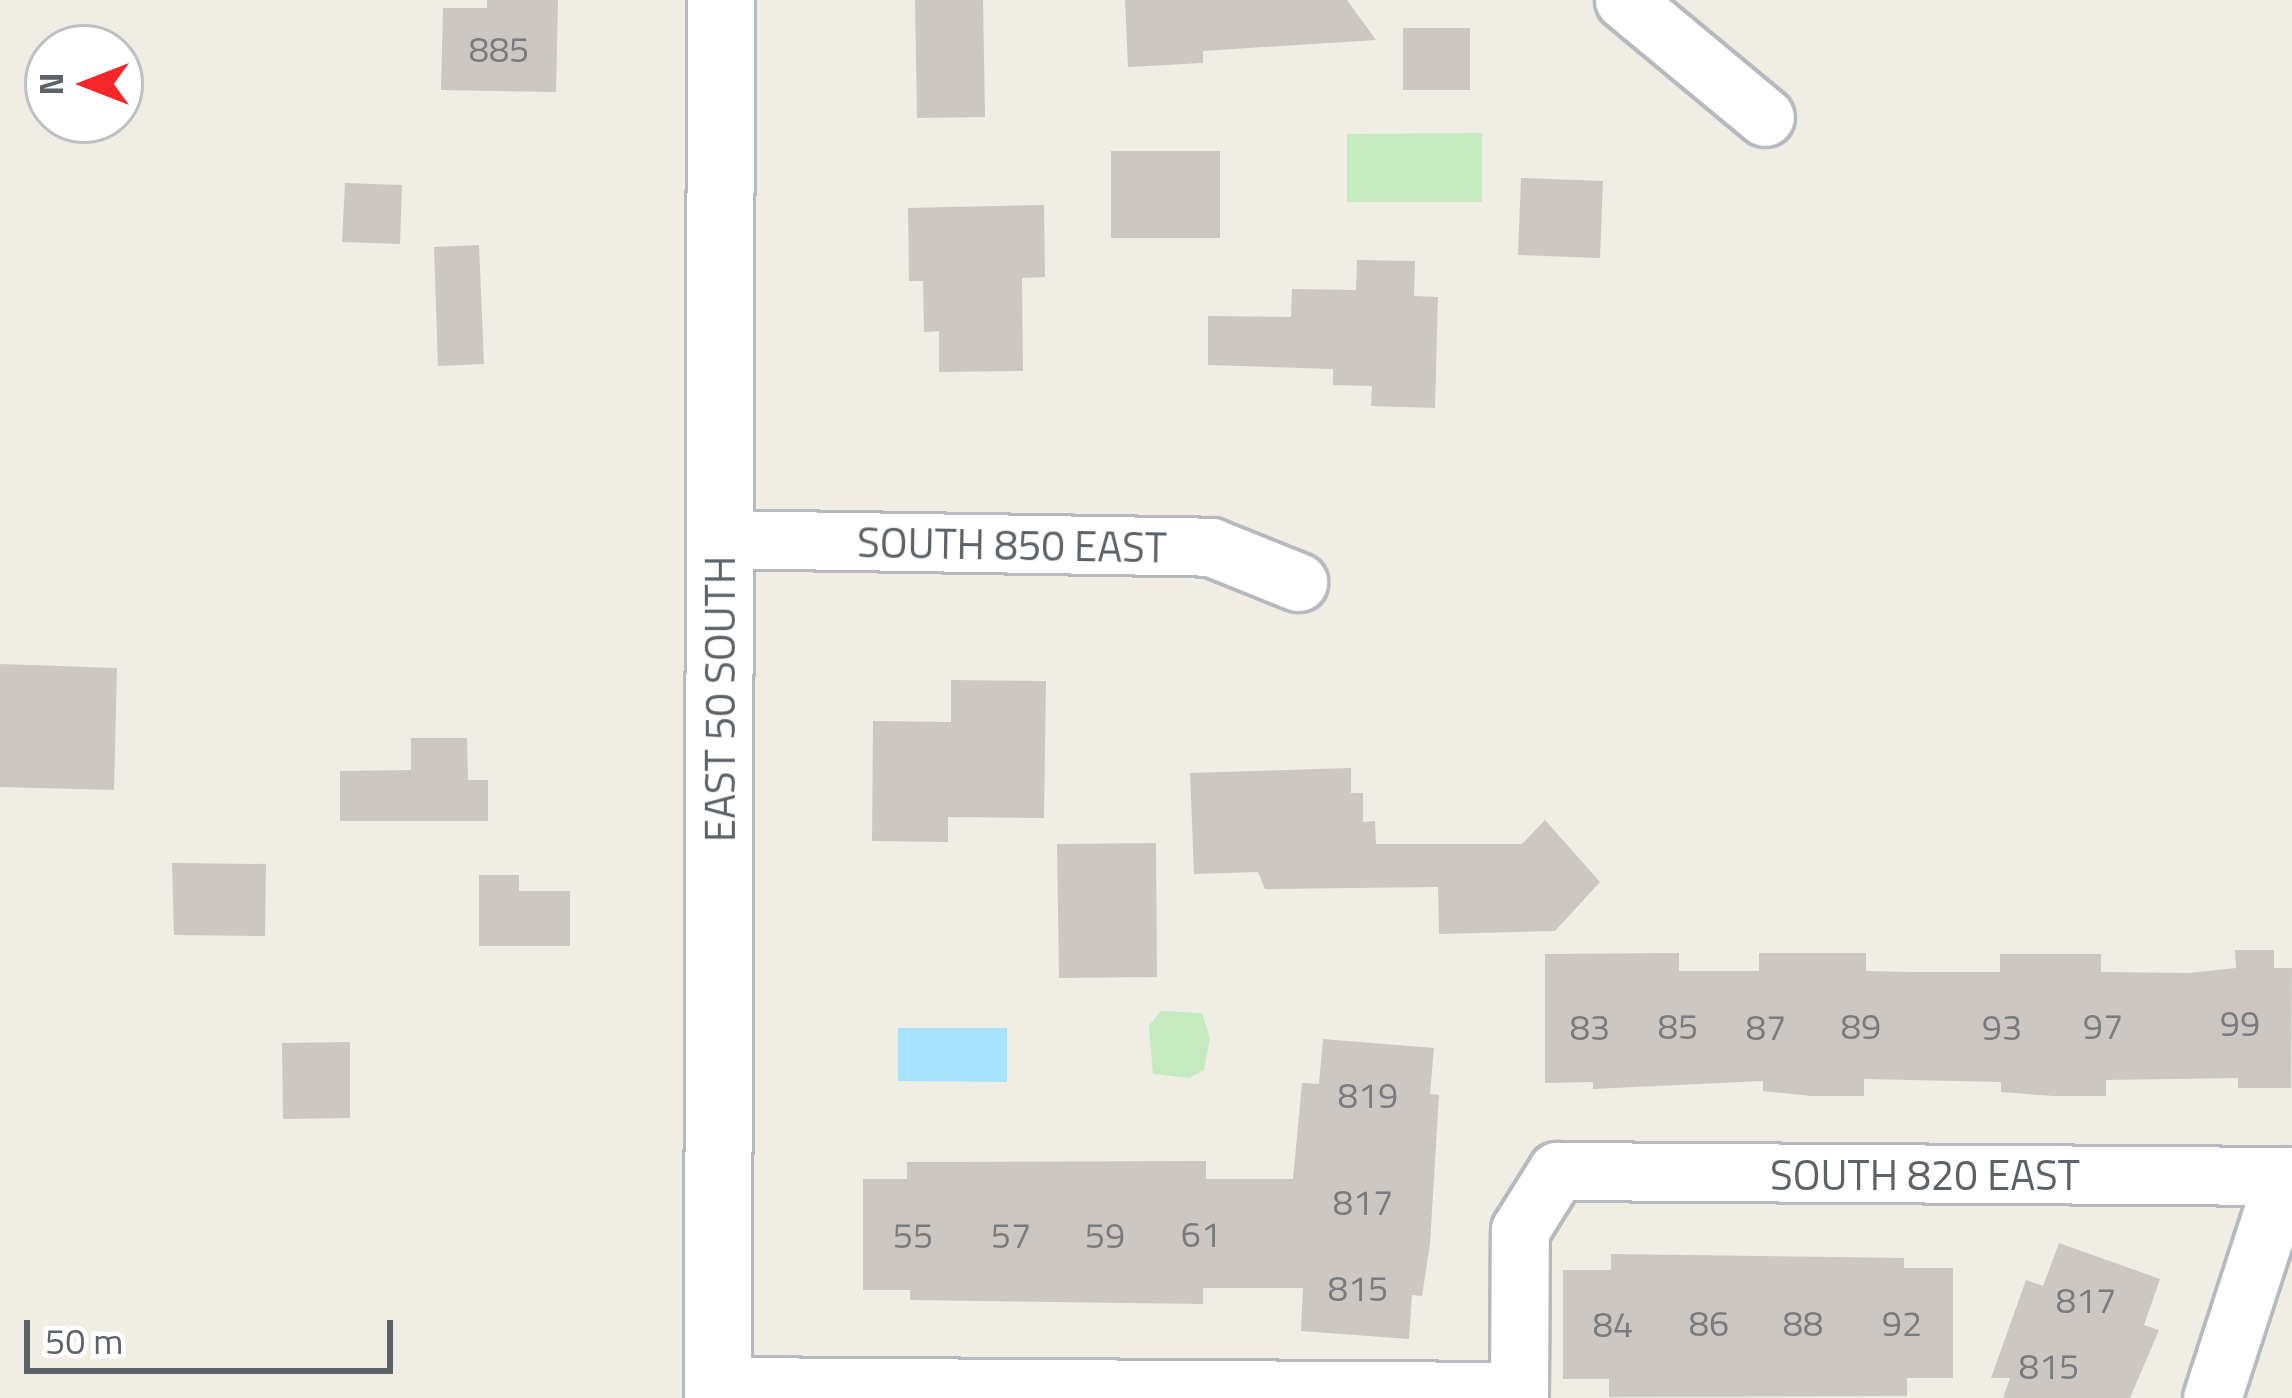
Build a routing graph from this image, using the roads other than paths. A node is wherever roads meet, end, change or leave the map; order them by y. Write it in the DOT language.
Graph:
graph roads {
  1 [pos="721,0"];
  2 [pos="1624,0"];
  3 [pos="1766,116"];
  4 [pos="720,539"];
  5 [pos="1298,582"];
  6 [pos="2288,1176"];
  7 [pos="718,1392"];
  8 [pos="1519,1394"];
  9 [pos="2212,1398"];
  1 -- 4 [label="main road, EAST 50 SOUTH"];
  2 -- 3 [label="street"];
  4 -- 5 [label="street, SOUTH 850 EAST"];
  4 -- 7 [label="main road, EAST 50 SOUTH"];
  6 -- 8 [label="street, SOUTH 820 EAST"];
  6 -- 9 [label="street"];
  7 -- 8 [label="street"];
}
